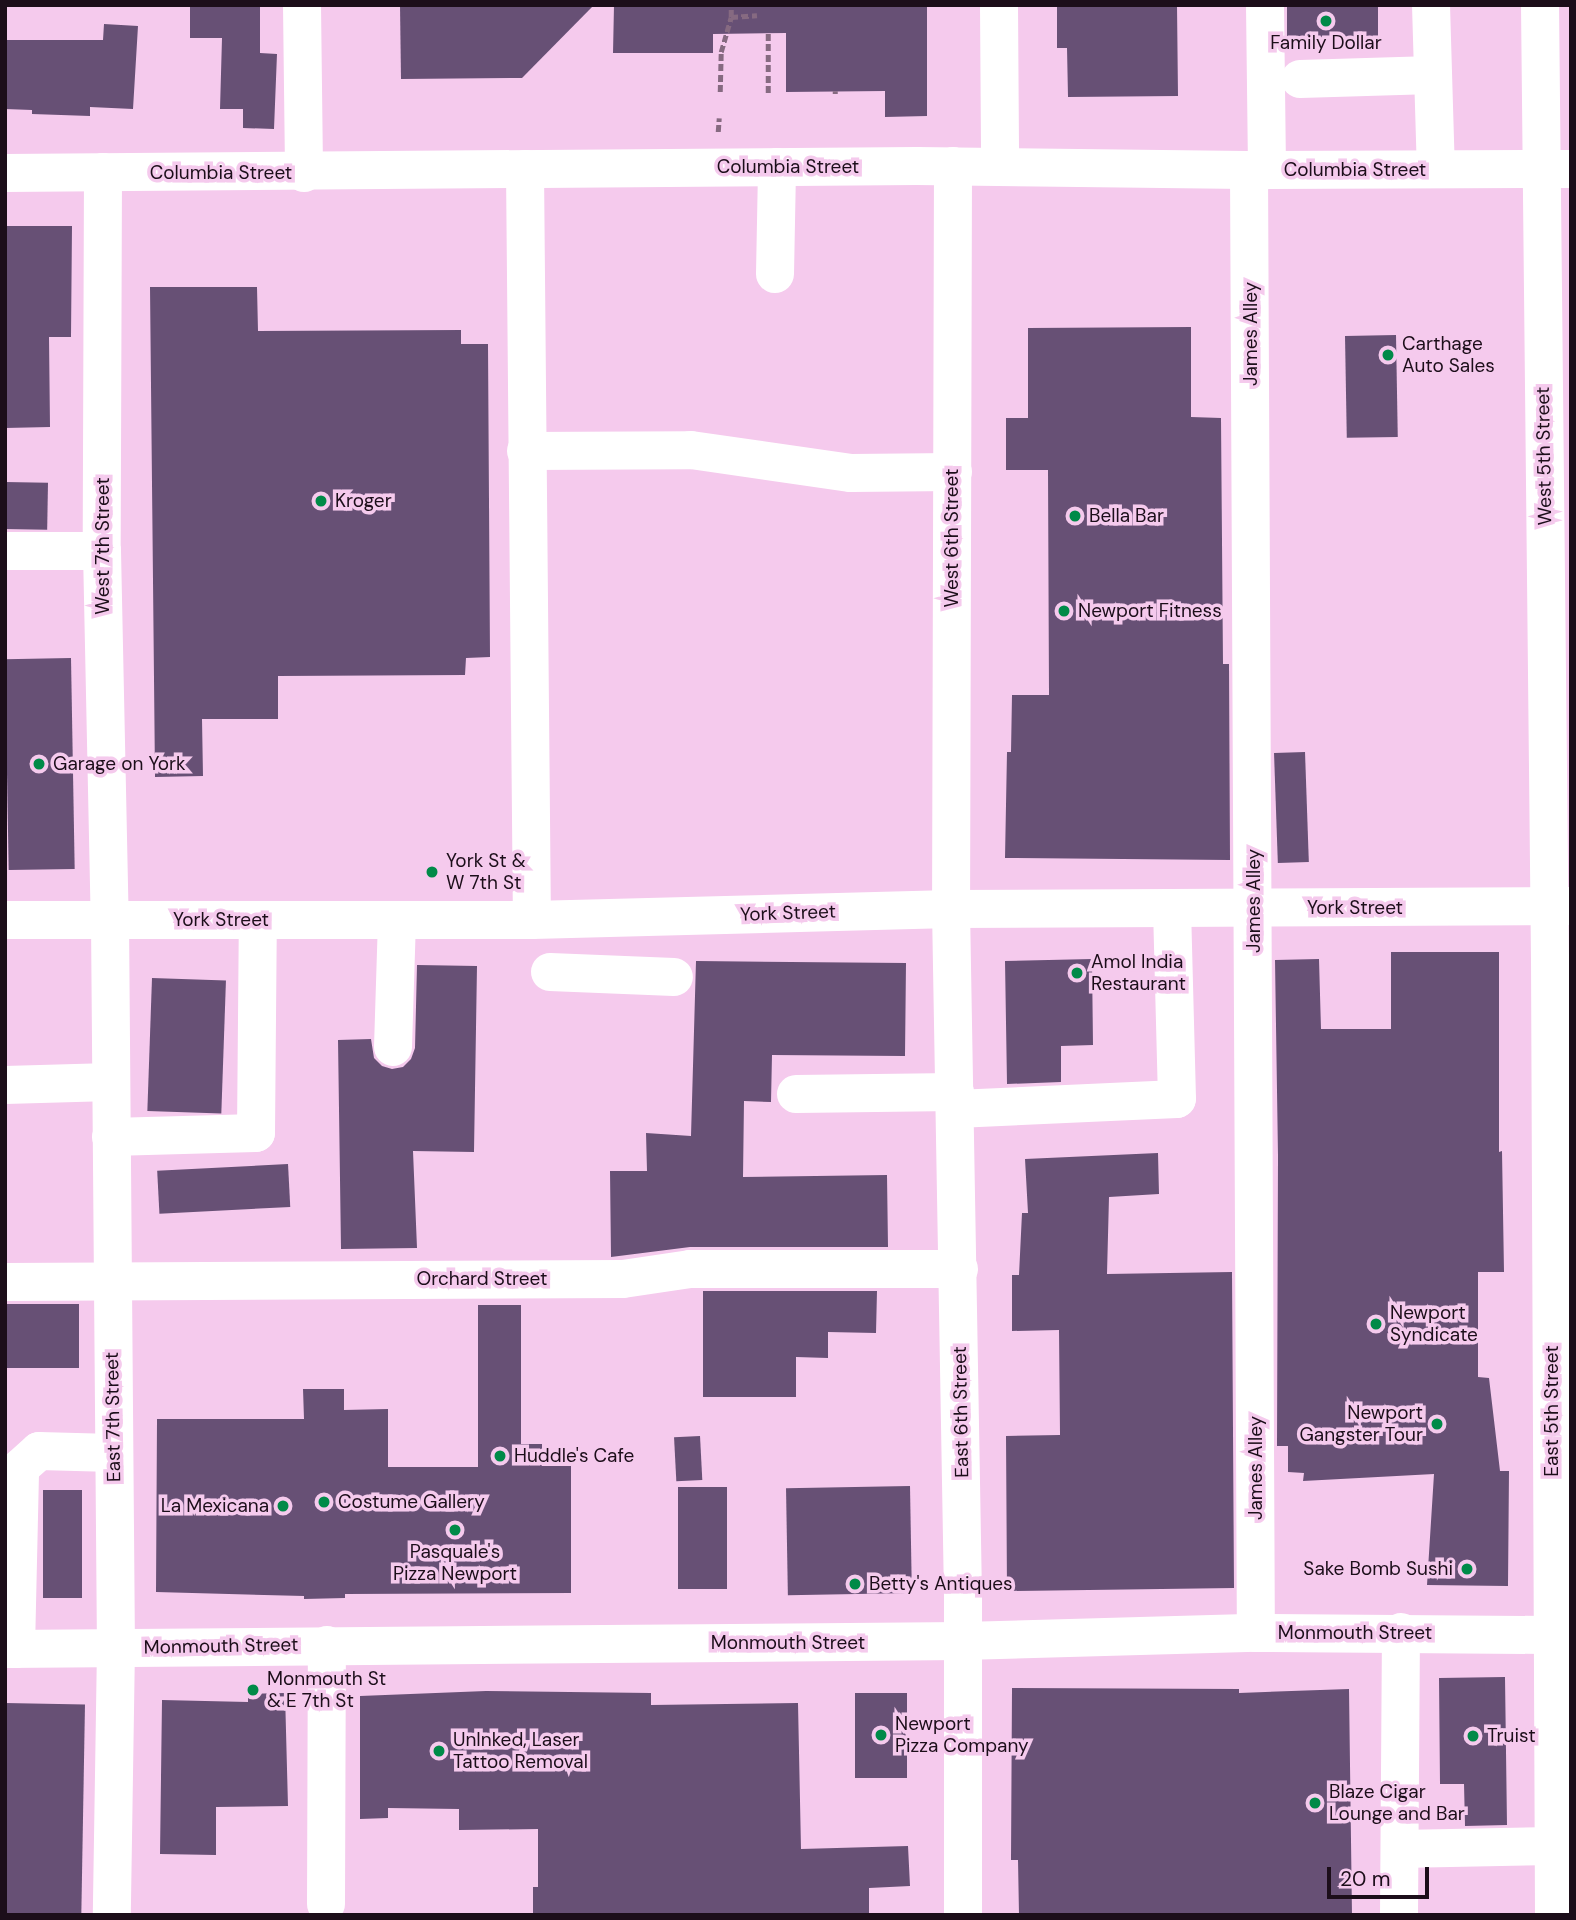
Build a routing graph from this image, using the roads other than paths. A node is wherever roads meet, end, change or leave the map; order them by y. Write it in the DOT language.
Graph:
graph roads {
  1 [pos="302,5"];
  2 [pos="999,5"];
  3 [pos="1265,5"];
  4 [pos="1431,5"];
  5 [pos="1540,5"];
  6 [pos="1433,75"];
  7 [pos="1300,79"];
  8 [pos="953,166"];
  9 [pos="777,167"];
  10 [pos="1000,167"];
  11 [pos="525,169"];
  12 [pos="1436,169"];
  13 [pos="1555,169"];
  14 [pos="1258,170"];
  15 [pos="103,172"];
  16 [pos="5,173"];
  17 [pos="304,173"];
  18 [pos="775,274"];
  19 [pos="526,452"];
  20 [pos="953,472"];
  21 [pos="5,551"];
  22 [pos="103,551"];
  23 [pos="1560,906"];
  24 [pos="1254,908"];
  25 [pos="951,909"];
  26 [pos="1172,909"];
  27 [pos="5,920"];
  28 [pos="110,920"];
  29 [pos="258,920"];
  30 [pos="397,920"];
  31 [pos="533,920"];
  32 [pos="550,972"];
  33 [pos="674,977"];
  34 [pos="393,1048"];
  35 [pos="111,1082"];
  36 [pos="5,1085"];
  37 [pos="796,1094"];
  38 [pos="955,1100"];
  39 [pos="111,1137"];
  40 [pos="959,1269"];
  41 [pos="111,1280"];
  42 [pos="5,1282"];
  43 [pos="113,1453"];
  44 [pos="1401,1632"];
  45 [pos="1256,1633"];
  46 [pos="1562,1635"];
  47 [pos="963,1641"];
  48 [pos="327,1645"];
  49 [pos="116,1647"];
  50 [pos="11,1649"];
  51 [pos="1554,1846"];
  52 [pos="1400,1849"];
  53 [pos="326,1904"];
  54 [pos="112,1915"];
  55 [pos="963,1915"];
  56 [pos="1399,1915"];
  57 [pos="1555,1915"];
  1 -- 17 [label="street"];
  2 -- 10 [label="street"];
  3 -- 14 [label="street, James Alley"];
  4 -- 6 [label="street"];
  5 -- 13 [label="street, West 5th Street"];
  6 -- 7 [label="street"];
  6 -- 12 [label="street"];
  8 -- 9 [label="street, Columbia Street"];
  8 -- 10 [label="street, Columbia Street"];
  8 -- 20 [label="street, West 6th Street"];
  9 -- 11 [label="street, Columbia Street"];
  9 -- 18 [label="street"];
  10 -- 14 [label="street, Columbia Street"];
  11 -- 17 [label="street, Columbia Street"];
  11 -- 19 [label="street"];
  12 -- 13 [label="street, Columbia Street"];
  12 -- 14 [label="street, Columbia Street"];
  13 -- 23 [label="street, West 5th Street"];
  14 -- 24 [label="street, James Alley"];
  15 -- 16 [label="street, Columbia Street"];
  15 -- 17 [label="street, Columbia Street"];
  15 -- 22 [label="street, West 7th Street"];
  19 -- 20 [label="street"];
  19 -- 31 [label="street"];
  20 -- 25 [label="street, West 6th Street"];
  21 -- 22 [label="street"];
  22 -- 28 [label="street, West 7th Street"];
  23 -- 24 [label="street, York Street"];
  23 -- 46 [label="street, East 5th Street"];
  24 -- 26 [label="street, York Street"];
  24 -- 45 [label="street, James Alley"];
  25 -- 26 [label="street, York Street"];
  25 -- 31 [label="street, York Street"];
  25 -- 38 [label="street, East 6th Street"];
  26 -- 38 [label="street"];
  27 -- 28 [label="street, York Street"];
  28 -- 29 [label="street, York Street"];
  28 -- 35 [label="street, East 7th Street"];
  29 -- 30 [label="street, York Street"];
  29 -- 39 [label="street"];
  30 -- 31 [label="street, York Street"];
  30 -- 34 [label="street"];
  32 -- 33 [label="street"];
  35 -- 36 [label="street"];
  35 -- 39 [label="street, East 7th Street"];
  37 -- 38 [label="street"];
  38 -- 40 [label="street, East 6th Street"];
  39 -- 41 [label="street, East 7th Street"];
  40 -- 41 [label="street, Orchard Street"];
  40 -- 47 [label="street, East 6th Street"];
  41 -- 42 [label="street, Orchard Street"];
  41 -- 43 [label="street, East 7th Street"];
  43 -- 49 [label="street, East 7th Street"];
  43 -- 50 [label="street"];
  44 -- 45 [label="street, Monmouth Street"];
  44 -- 46 [label="street, Monmouth Street"];
  44 -- 52 [label="street"];
  45 -- 47 [label="street, Monmouth Street"];
  46 -- 51 [label="street, East 5th Street"];
  47 -- 48 [label="street, Monmouth Street"];
  47 -- 55 [label="street, East 6th Street"];
  48 -- 49 [label="street, Monmouth Street"];
  48 -- 53 [label="street"];
  49 -- 50 [label="street, Monmouth Street"];
  49 -- 54 [label="street, East 7th Street"];
  51 -- 52 [label="street"];
  51 -- 57 [label="street, East 5th Street"];
  52 -- 56 [label="street"];
}
